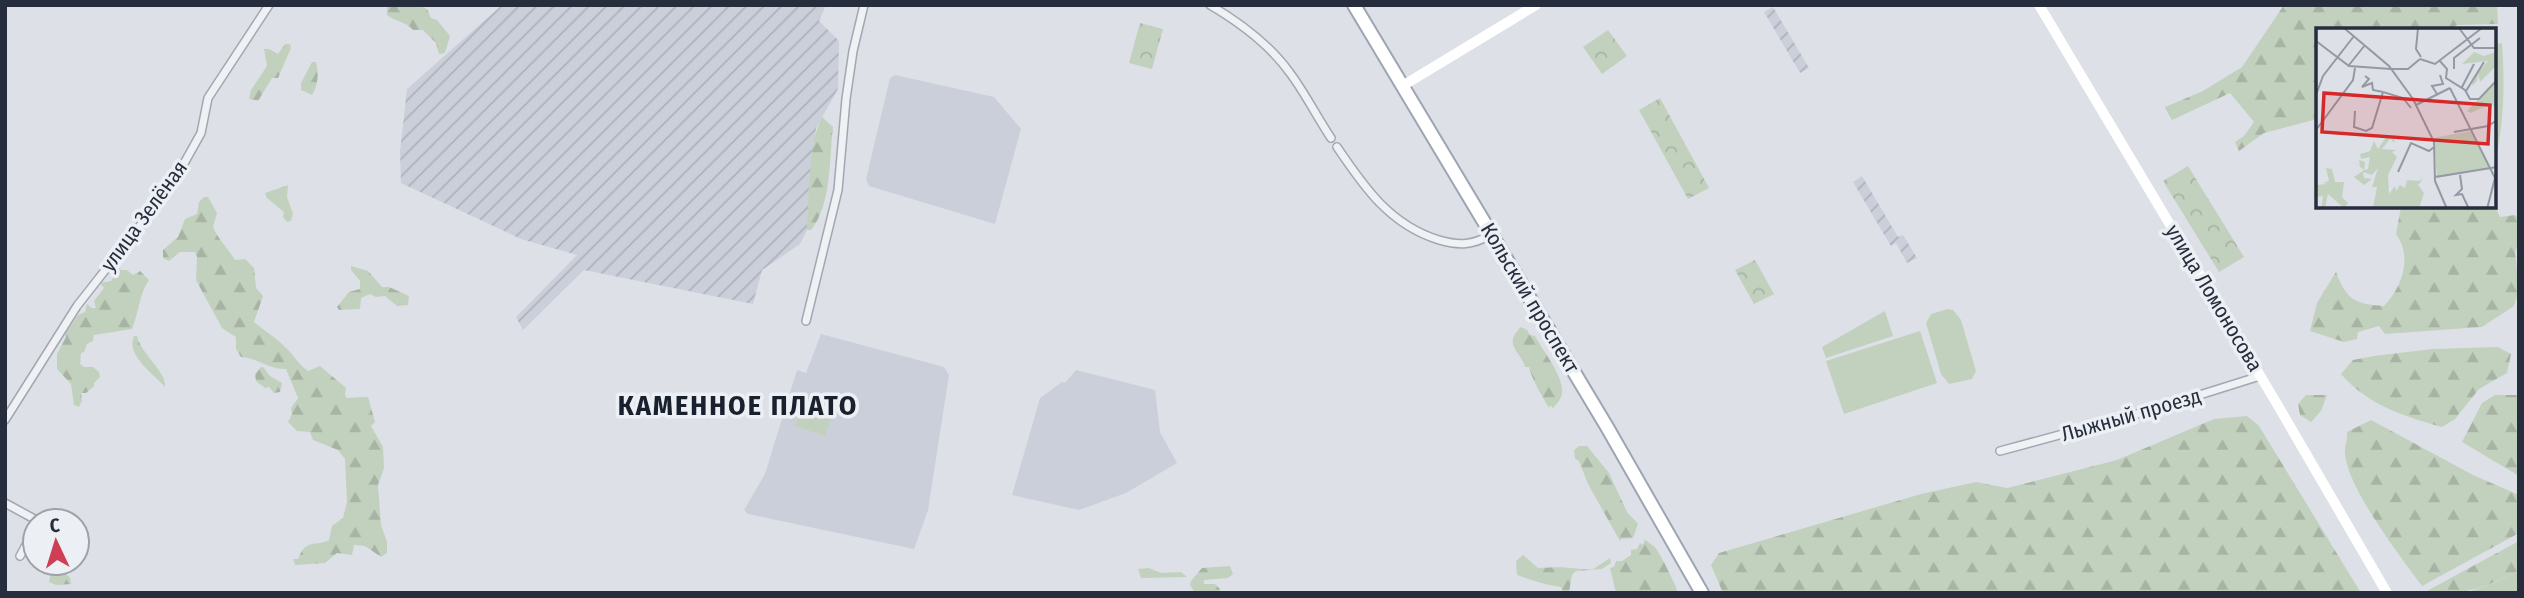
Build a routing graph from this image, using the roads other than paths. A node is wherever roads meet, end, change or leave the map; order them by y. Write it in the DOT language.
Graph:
graph roads {
  1 [pos="269,5"];
  2 [pos="864,5"];
  3 [pos="1210,5"];
  4 [pos="1354,5"];
  5 [pos="1536,5"];
  6 [pos="2039,5"];
  7 [pos="1404,85"];
  8 [pos="1331,138"];
  9 [pos="1337,147"];
  10 [pos="1491,235"];
  11 [pos="806,321"];
  12 [pos="2260,376"];
  13 [pos="5,420"];
  14 [pos="2000,452"];
  15 [pos="5,503"];
  16 [pos="21,512"];
  17 [pos="1703,593"];
  18 [pos="2386,593"];
  1 -- 13 [label="street, улица Зелёная"];
  2 -- 11 [label="street"];
  3 -- 8 [label="street"];
  4 -- 7 [label="main road, Кольский проспект"];
  5 -- 7 [label="street"];
  6 -- 12 [label="street, улица Ломоносова"];
  7 -- 10 [label="main road, Кольский проспект"];
  9 -- 10 [label="street"];
  10 -- 17 [label="main road, Кольский проспект"];
  12 -- 14 [label="street, Лыжный проезд"];
  12 -- 18 [label="street, улица Ломоносова"];
  15 -- 16 [label="street"];
}
